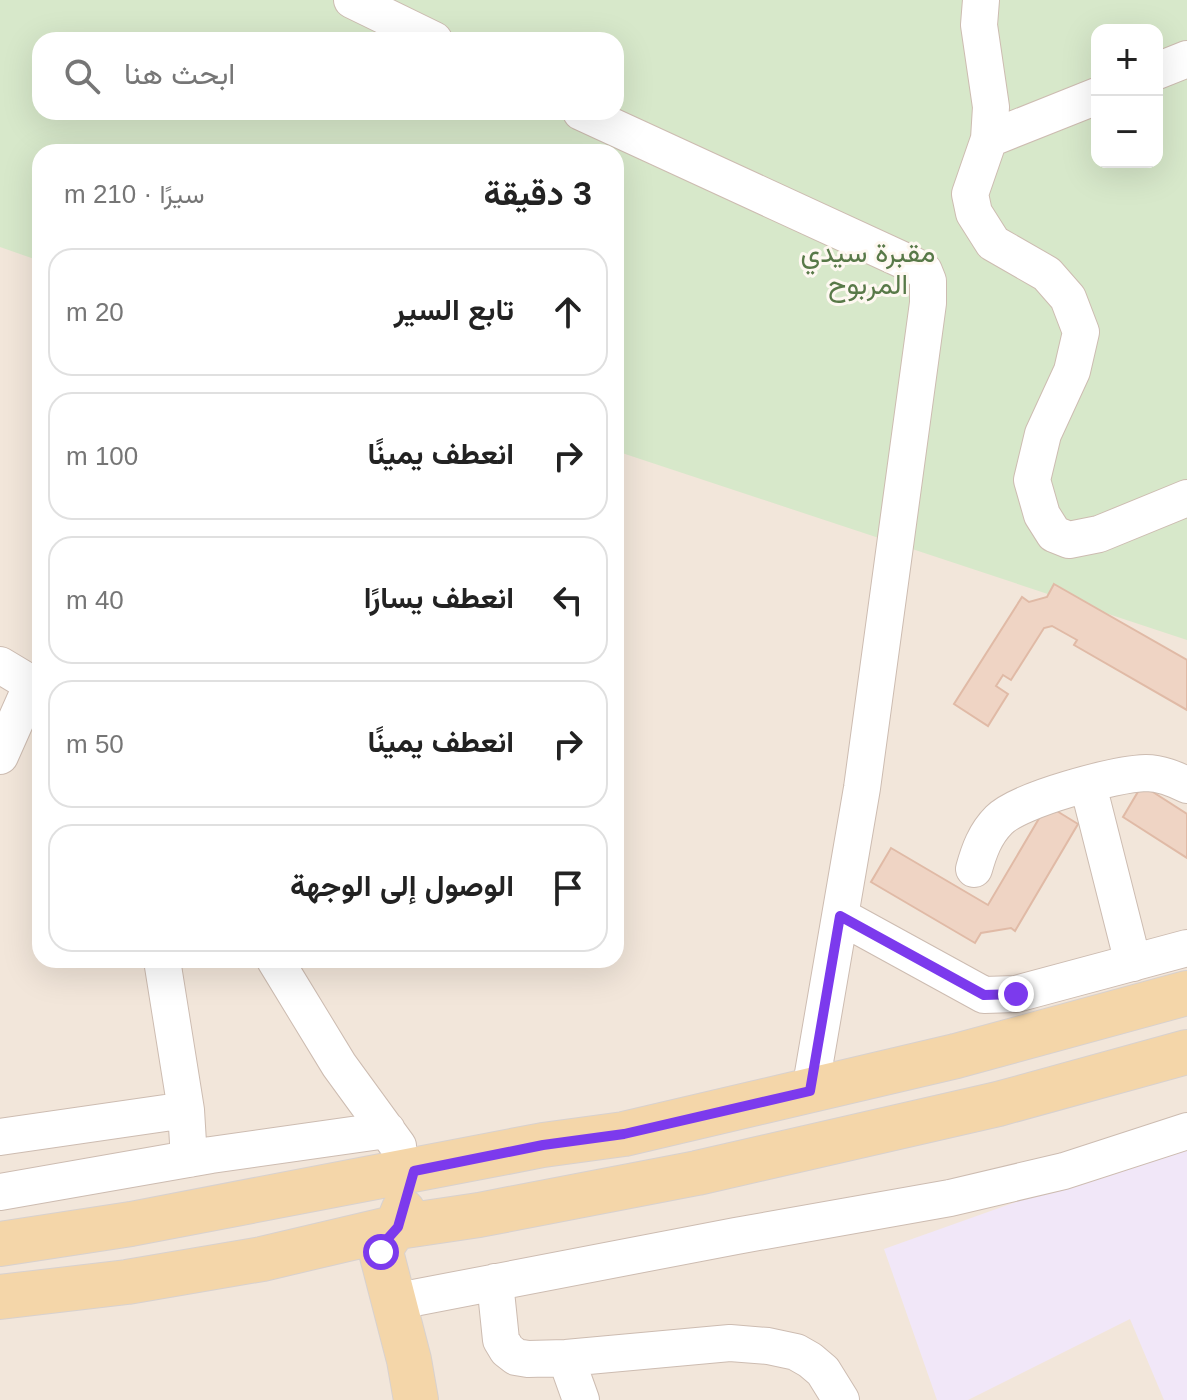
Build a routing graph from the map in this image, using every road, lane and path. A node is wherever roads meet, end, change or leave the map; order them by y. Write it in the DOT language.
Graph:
graph roads {
  1 [pos="352,0"];
  2 [pos="981,0"];
  3 [pos="418,32"];
  4 [pos="1187,59"];
  5 [pos="1163,69"];
  6 [pos="1091,98"];
  7 [pos="598,120"];
  8 [pos="989,139"];
  9 [pos="1187,498"];
  10 [pos="0,665"];
  11 [pos="32,684"];
  12 [pos="32,694"];
  13 [pos="0,756"];
  14 [pos="1088,785"];
  15 [pos="1187,785"];
  16 [pos="974,869"];
  17 [pos="840,916"];
  18 [pos="1187,948"];
  19 [pos="1133,963"];
  20 [pos="163,968"];
  21 [pos="280,968"];
  22 [pos="1167,999"];
  23 [pos="1174,1056"];
  24 [pos="810,1091"];
  25 [pos="186,1110"];
  26 [pos="387,1130"];
  27 [pos="1187,1131"];
  28 [pos="0,1137"];
  29 [pos="0,1145"];
  30 [pos="189,1159"];
  31 [pos="414,1171"];
  32 [pos="4,1191"];
  33 [pos="398,1227"];
  34 [pos="0,1244"];
  35 [pos="495,1282"];
  36 [pos="0,1297"];
  37 [pos="393,1302"];
  38 [pos="566,1358"];
  39 [pos="416,1400"];
  40 [pos="581,1400"];
  41 [pos="841,1400"];
  1 -- 3 [label="street"];
  2 -- 8 [label="street"];
  4 -- 5 [label="street"];
  6 -- 8 [label="street"];
  7 -- 17 [label="street"];
  8 -- 9 [label="street"];
  10 -- 11 [label="street"];
  12 -- 13 [label="street"];
  14 -- 15 [label="street"];
  14 -- 16 [label="street"];
  14 -- 19 [label="street"];
  17 -- 19 [label="street"];
  17 -- 24 [label="street"];
  18 -- 19 [label="street"];
  20 -- 25 [label="street"];
  21 -- 26 [label="street"];
  22 -- 23 [label="main road"];
  22 -- 24 [label="main road"];
  23 -- 33 [label="main road"];
  24 -- 31 [label="main road"];
  25 -- 28 [label="street"];
  25 -- 30 [label="street"];
  26 -- 30 [label="street"];
  26 -- 31 [label="street"];
  27 -- 35 [label="street"];
  29 -- 32 [label="street"];
  30 -- 32 [label="street"];
  31 -- 33 [label="main road"];
  31 -- 34 [label="main road"];
  33 -- 36 [label="main road"];
  33 -- 37 [label="main road"];
  35 -- 37 [label="street"];
  35 -- 38 [label="street"];
  37 -- 39 [label="main road"];
  38 -- 40 [label="street"];
  38 -- 41 [label="street"];
}
